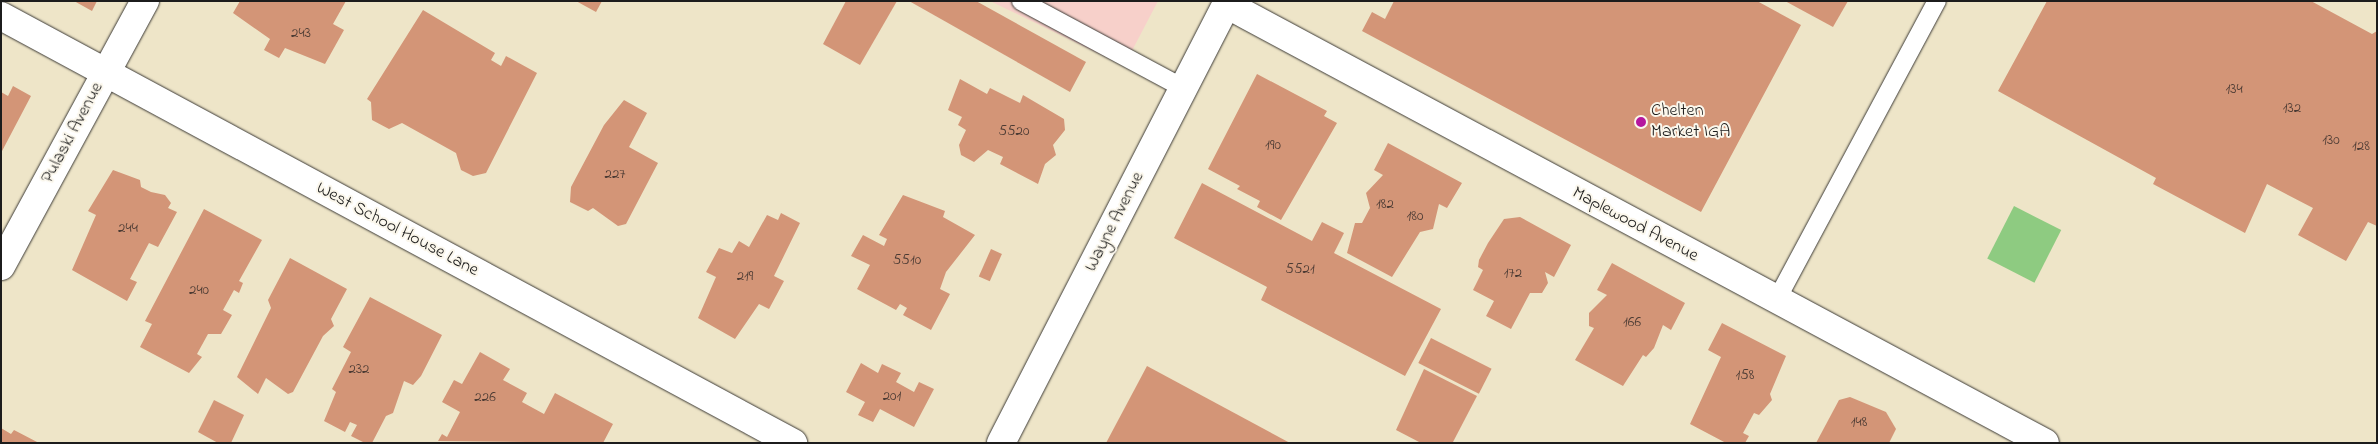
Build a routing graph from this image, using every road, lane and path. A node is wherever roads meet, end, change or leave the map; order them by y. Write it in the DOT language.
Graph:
graph roads {
  1 [pos="145,1"];
  2 [pos="1021,1"];
  3 [pos="1936,1"];
  4 [pos="1225,2"];
  5 [pos="1,16"];
  6 [pos="106,73"];
  7 [pos="1183,88"];
  8 [pos="1,266"];
  9 [pos="1776,301"];
  10 [pos="793,443"];
  11 [pos="1001,443"];
  12 [pos="2045,443"];
  1 -- 6 [label="street, Pulaski Avenue"];
  2 -- 7 [label="lane"];
  3 -- 9 [label="lane"];
  4 -- 7 [label="street, Wayne Avenue"];
  4 -- 9 [label="street, Maplewood Avenue"];
  5 -- 6 [label="street, West School House Lane"];
  6 -- 8 [label="street, Pulaski Avenue"];
  6 -- 10 [label="street, West School House Lane"];
  7 -- 11 [label="street, Wayne Avenue"];
  9 -- 12 [label="street, Maplewood Avenue"];
}
